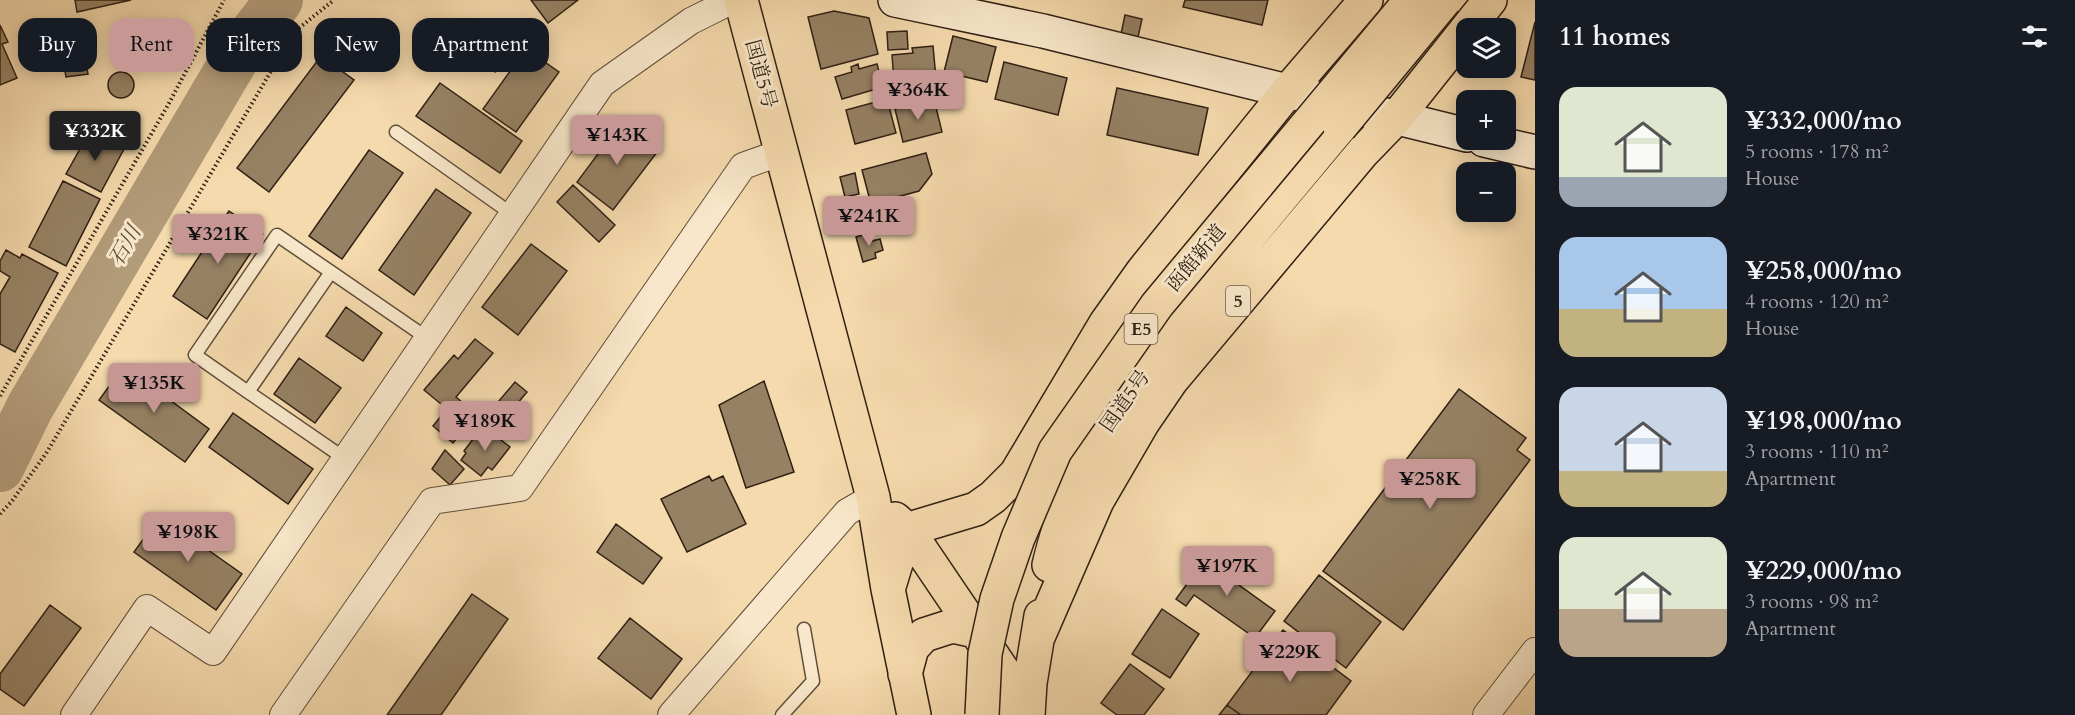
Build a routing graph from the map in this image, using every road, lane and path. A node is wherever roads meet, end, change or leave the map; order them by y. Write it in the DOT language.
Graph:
graph roads {
  1 [pos="224,0"];
  2 [pos="334,0"];
  3 [pos="732,0"];
  4 [pos="741,0"];
  5 [pos="895,0"];
  6 [pos="1366,0"];
  7 [pos="1411,0"];
  8 [pos="1445,0"];
  9 [pos="1490,0"];
  10 [pos="1288,92"];
  11 [pos="1396,118"];
  12 [pos="396,132"];
  13 [pos="1456,132"];
  14 [pos="1516,148"];
  15 [pos="782,152"];
  16 [pos="1535,152"];
  17 [pos="512,214"];
  18 [pos="331,272"];
  19 [pos="427,338"];
  20 [pos="248,392"];
  21 [pos="0,396"];
  22 [pos="344,458"];
  23 [pos="873,496"];
  24 [pos="0,514"];
  25 [pos="909,532"];
  26 [pos="888,589"];
  27 [pos="804,629"];
  28 [pos="975,631"];
  29 [pos="1038,637"];
  30 [pos="1535,651"];
  31 [pos="905,674"];
  32 [pos="74,715"];
  33 [pos="283,715"];
  34 [pos="671,715"];
  35 [pos="782,715"];
  36 [pos="914,715"];
  37 [pos="982,715"];
  38 [pos="1017,715"];
  39 [pos="1028,715"];
  40 [pos="1486,715"];
  1 -- 21 [label="path"];
  2 -- 24 [label="path"];
  3 -- 17 [label="street"];
  4 -- 15 [label="highway, 国道5号"];
  5 -- 10 [label="street"];
  6 -- 10 [label="highway"];
  7 -- 37 [label="highway, 函館新道 / E5, bridge"];
  8 -- 29 [label="highway, 国道5号 / 5, bridge"];
  9 -- 11 [label="highway, 5"];
  10 -- 11 [label="street"];
  10 -- 25 [label="highway"];
  11 -- 13 [label="street"];
  11 -- 29 [label="highway, 5"];
  12 -- 17 [label="lane"];
  14 -- 16 [label="street"];
  15 -- 23 [label="highway, 国道5号"];
  15 -- 33 [label="street"];
  17 -- 19 [label="street"];
  18 -- 19 [label="lane"];
  18 -- 20 [label="lane"];
  18 -- 20 [label="lane"];
  19 -- 22 [label="street"];
  20 -- 22 [label="lane"];
  22 -- 32 [label="street"];
  23 -- 25 [label="highway"];
  23 -- 26 [label="highway, 国道5号"];
  23 -- 34 [label="street"];
  25 -- 26 [label="highway"];
  25 -- 28 [label="highway"];
  26 -- 31 [label="highway, 国道5号"];
  27 -- 35 [label="lane"];
  28 -- 31 [label="highway"];
  28 -- 38 [label="highway"];
  29 -- 39 [label="highway, 国道5号 / 5"];
  30 -- 40 [label="street"];
  31 -- 36 [label="highway, 国道5号"];
}
